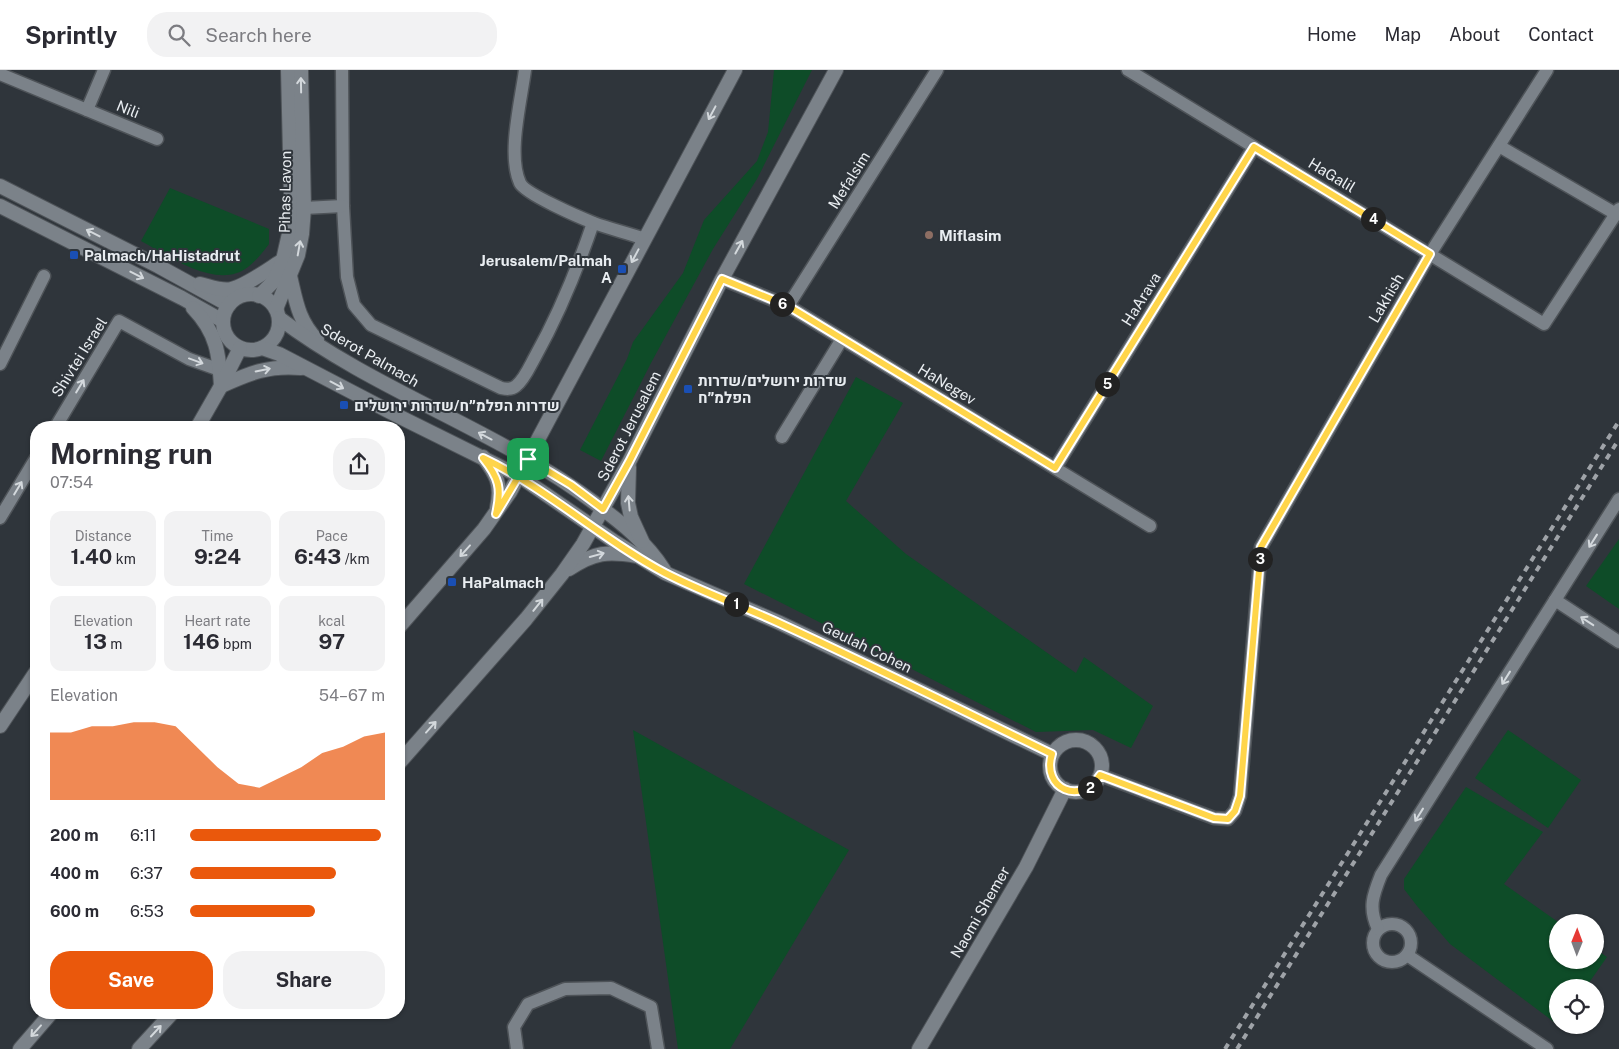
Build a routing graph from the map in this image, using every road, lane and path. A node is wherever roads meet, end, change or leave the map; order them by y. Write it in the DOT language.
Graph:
graph roads {
  1 [pos="104,70"];
  2 [pos="288,70"];
  3 [pos="301,70"];
  4 [pos="342,70"];
  5 [pos="526,70"];
  6 [pos="735,70"];
  7 [pos="836,70"];
  8 [pos="937,70"];
  9 [pos="1128,70"];
  10 [pos="1547,70"];
  11 [pos="0,74"];
  12 [pos="87,110"];
  13 [pos="157,139"];
  14 [pos="1499,146"];
  15 [pos="1254,147"];
  16 [pos="0,186"];
  17 [pos="0,206"];
  18 [pos="343,206"];
  19 [pos="304,208"];
  20 [pos="1618,211"];
  21 [pos="593,222"];
  22 [pos="645,238"];
  23 [pos="1430,254"];
  24 [pos="283,260"];
  25 [pos="158,266"];
  26 [pos="44,276"];
  27 [pos="290,276"];
  28 [pos="722,279"];
  29 [pos="259,296"];
  30 [pos="182,298"];
  31 [pos="229,305"];
  32 [pos="788,306"];
  33 [pos="277,313"];
  34 [pos="223,321"];
  35 [pos="842,339"];
  36 [pos="240,348"];
  37 [pos="262,348"];
  38 [pos="332,355"];
  39 [pos="0,364"];
  40 [pos="307,369"];
  41 [pos="220,370"];
  42 [pos="221,386"];
  43 [pos="59,421"];
  44 [pos="201,421"];
  45 [pos="782,437"];
  46 [pos="483,458"];
  47 [pos="528,459"];
  48 [pos="629,462"];
  49 [pos="30,468"];
  50 [pos="1055,468"];
  51 [pos="519,476"];
  52 [pos="1619,500"];
  53 [pos="603,509"];
  54 [pos="496,514"];
  55 [pos="0,518"];
  56 [pos="1150,526"];
  57 [pos="592,527"];
  58 [pos="642,541"];
  59 [pos="637,556"];
  60 [pos="665,573"];
  61 [pos="562,574"];
  62 [pos="1555,600"];
  63 [pos="405,620"];
  64 [pos="1619,642"];
  65 [pos="30,681"];
  66 [pos="0,726"];
  67 [pos="1052,754"];
  68 [pos="405,756"];
  69 [pos="1100,775"];
  70 [pos="1065,789"];
  71 [pos="1378,929"];
  72 [pos="1407,955"];
  73 [pos="46,1019"];
  74 [pos="167,1019"];
  75 [pos="20,1049"];
  76 [pos="139,1049"];
  77 [pos="517,1049"];
  78 [pos="658,1049"];
  79 [pos="919,1049"];
  80 [pos="1547,1049"];
  1 -- 12 [label="street"];
  2 -- 24 [label="street, Pihas Lavon"];
  19 -- 3 [label="street, Pihas Lavon, one-way"];
  4 -- 18 [label="street"];
  5 -- 21 [label="street"];
  6 -- 22 [label="street, one-way"];
  28 -- 7 [label="street, Sderot Jerusalem, one-way"];
  8 -- 32 [label="street, Mefalsim"];
  9 -- 15 [label="street, HaGalil"];
  10 -- 14 [label="street, Lakhish"];
  11 -- 12 [label="street, Nili"];
  12 -- 13 [label="street, Nili"];
  14 -- 20 [label="street"];
  14 -- 23 [label="street, Lakhish"];
  15 -- 23 [label="street, HaGalil"];
  15 -- 50 [label="street, HaArava"];
  25 -- 16 [label="street, one-way"];
  17 -- 30 [label="street, one-way"];
  18 -- 19 [label="street"];
  18 -- 21 [label="street"];
  27 -- 19 [label="street, Pihas Lavon, one-way"];
  20 -- 23 [label="street, HaGalil"];
  21 -- 22 [label="street"];
  22 -- 47 [label="street, one-way"];
  23 -- 69 [label="street, Lakhish"];
  24 -- 25 [label="street"];
  24 -- 29 [label="street, Pihas Lavon"];
  25 -- 31 [label="street"];
  26 -- 39 [label="street"];
  27 -- 33 [label="street, Pihas Lavon"];
  27 -- 38 [label="street"];
  28 -- 32 [label="street, HaNegev"];
  28 -- 48 [label="street, Sderot Jerusalem"];
  29 -- 31 [label="street"];
  29 -- 33 [label="street"];
  30 -- 34 [label="street"];
  30 -- 41 [label="street"];
  31 -- 34 [label="street"];
  32 -- 35 [label="street, HaNegev"];
  33 -- 37 [label="street"];
  33 -- 38 [label="street, Sderot Palmach"];
  34 -- 36 [label="street"];
  35 -- 45 [label="street"];
  35 -- 50 [label="street, HaNegev"];
  36 -- 37 [label="street"];
  36 -- 42 [label="street"];
  37 -- 40 [label="street"];
  47 -- 38 [label="street, Sderot Palmach, one-way"];
  42 -- 40 [label="street, one-way"];
  40 -- 46 [label="street, one-way"];
  41 -- 42 [label="street"];
  43 -- 41 [label="street, Shivtei Israel, one-way"];
  42 -- 44 [label="street"];
  46 -- 51 [label="street"];
  46 -- 54 [label="street"];
  47 -- 51 [label="street"];
  47 -- 53 [label="street, Sderot Palmach"];
  48 -- 53 [label="street, Sderot Jerusalem"];
  58 -- 48 [label="street, one-way"];
  55 -- 49 [label="street, one-way"];
  50 -- 56 [label="street, HaNegev"];
  51 -- 54 [label="street"];
  51 -- 57 [label="street"];
  52 -- 62 [label="street, one-way"];
  53 -- 57 [label="street, Sderot Jerusalem"];
  53 -- 58 [label="street, Sderot Palmach"];
  54 -- 63 [label="street, one-way"];
  57 -- 59 [label="street, Geulah Cohen"];
  57 -- 61 [label="street, Sderot Jerusalem"];
  58 -- 60 [label="street"];
  59 -- 60 [label="street, Geulah Cohen"];
  61 -- 59 [label="street, one-way"];
  60 -- 67 [label="street, Geulah Cohen"];
  68 -- 61 [label="street, Sderot Jerusalem, one-way"];
  64 -- 62 [label="street, one-way"];
  62 -- 71 [label="street, one-way"];
  65 -- 66 [label="street"];
  67 -- 69 [label="street"];
  67 -- 70 [label="street"];
  69 -- 70 [label="street"];
  70 -- 79 [label="street, Naomi Shemer"];
  71 -- 72 [label="street"];
  71 -- 72 [label="street"];
  72 -- 80 [label="street"];
  73 -- 75 [label="street, one-way"];
  76 -- 74 [label="street, one-way"];
  77 -- 78 [label="street"];
}
